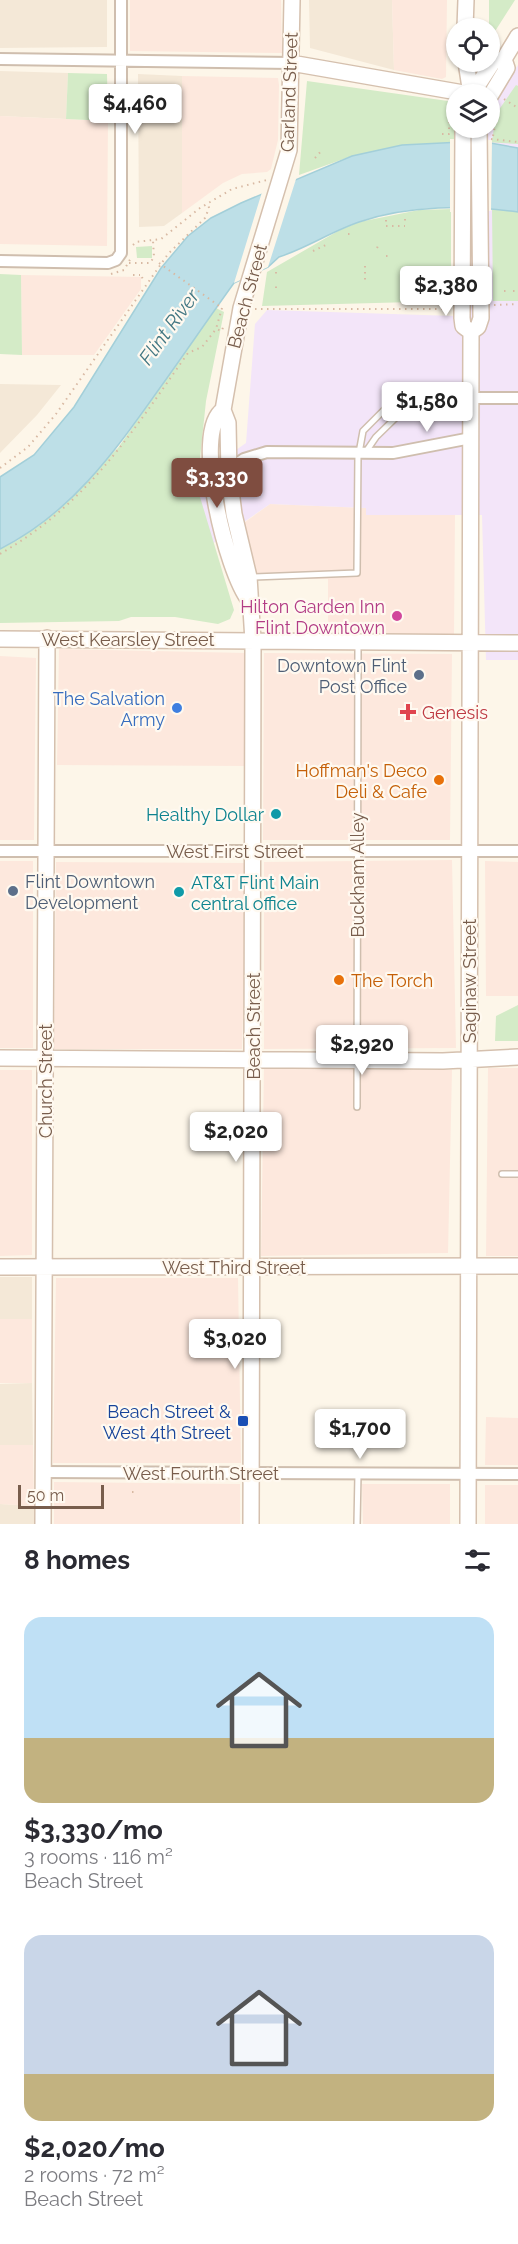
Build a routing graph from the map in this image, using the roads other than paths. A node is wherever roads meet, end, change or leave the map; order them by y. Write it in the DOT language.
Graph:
graph roads {
  1 [pos="121,0"];
  2 [pos="292,0"];
  3 [pos="465,0"];
  4 [pos="465,18"];
  5 [pos="518,36"];
  6 [pos="0,59"];
  7 [pos="504,59"];
  8 [pos="121,61"];
  9 [pos="291,63"];
  10 [pos="478,84"];
  11 [pos="500,86"];
  12 [pos="446,90"];
  13 [pos="462,138"];
  14 [pos="486,138"];
  15 [pos="274,182"];
  16 [pos="0,261"];
  17 [pos="471,332"];
  18 [pos="423,397"];
  19 [pos="471,398"];
  20 [pos="518,398"];
  21 [pos="223,410"];
  22 [pos="471,438"];
  23 [pos="360,453"];
  24 [pos="229,468"];
  25 [pos="213,480"];
  26 [pos="243,579"];
  27 [pos="47,638"];
  28 [pos="0,639"];
  29 [pos="253,641"];
  30 [pos="358,643"];
  31 [pos="471,643"];
  32 [pos="518,643"];
  33 [pos="0,851"];
  34 [pos="45,851"];
  35 [pos="253,851"];
  36 [pos="357,851"];
  37 [pos="469,851"];
  38 [pos="518,851"];
  39 [pos="518,1057"];
  40 [pos="45,1058"];
  41 [pos="253,1058"];
  42 [pos="0,1059"];
  43 [pos="357,1059"];
  44 [pos="469,1059"];
  45 [pos="357,1107"];
  46 [pos="502,1174"];
  47 [pos="518,1174"];
  48 [pos="469,1266"];
  49 [pos="518,1266"];
  50 [pos="0,1267"];
  51 [pos="44,1267"];
  52 [pos="252,1268"];
  53 [pos="43,1472"];
  54 [pos="251,1473"];
  55 [pos="358,1474"];
  56 [pos="468,1474"];
  57 [pos="518,1474"];
  58 [pos="43,1524"];
  59 [pos="251,1524"];
  60 [pos="357,1524"];
  61 [pos="468,1524"];
  1 -- 8 [label="street"];
  2 -- 9 [label="street, Garland Street"];
  3 -- 4 [label="street"];
  5 -- 7 [label="street"];
  6 -- 8 [label="street"];
  7 -- 10 [label="street"];
  7 -- 11 [label="street"];
  8 -- 9 [label="street"];
  8 -- 16 [label="street"];
  9 -- 12 [label="street"];
  9 -- 15 [label="street, Garland Street"];
  13 -- 17 [label="street"];
  14 -- 17 [label="street"];
  15 -- 21 [label="street, Beach Street"];
  17 -- 19 [label="street, Saginaw Street"];
  18 -- 19 [label="lane"];
  18 -- 23 [label="lane"];
  18 -- 23 [label="lane"];
  19 -- 20 [label="street"];
  19 -- 22 [label="street, Saginaw Street"];
  21 -- 24 [label="street, Beach Street"];
  21 -- 25 [label="street, Beach Street"];
  22 -- 23 [label="street"];
  22 -- 31 [label="street, Saginaw Street"];
  23 -- 24 [label="street"];
  23 -- 26 [label="lane"];
  24 -- 25 [label="street"];
  24 -- 26 [label="street, Beach Street"];
  25 -- 26 [label="street, Beach Street"];
  26 -- 29 [label="street, Beach Street"];
  27 -- 28 [label="street, West Kearsley Street"];
  27 -- 29 [label="street, West Kearsley Street"];
  27 -- 34 [label="street, Church Street"];
  29 -- 30 [label="street, West Kearsley Street"];
  29 -- 35 [label="street, Beach Street"];
  30 -- 31 [label="street, West Kearsley Street"];
  30 -- 36 [label="lane, Buckham Alley"];
  31 -- 32 [label="street, West Kearsley Street"];
  31 -- 37 [label="street, Saginaw Street"];
  33 -- 34 [label="street, West First Street"];
  34 -- 35 [label="street, West First Street"];
  34 -- 40 [label="street, Church Street"];
  35 -- 36 [label="street, West First Street"];
  35 -- 41 [label="street, Beach Street"];
  36 -- 37 [label="street, West First Street"];
  36 -- 43 [label="lane, Buckham Alley"];
  37 -- 38 [label="street, West First Street"];
  37 -- 44 [label="street, Saginaw Street"];
  39 -- 44 [label="street"];
  40 -- 41 [label="street"];
  40 -- 42 [label="street"];
  40 -- 51 [label="street, Church Street"];
  41 -- 43 [label="street"];
  41 -- 52 [label="street, Beach Street"];
  43 -- 44 [label="street"];
  43 -- 45 [label="lane, Buckham Alley"];
  44 -- 48 [label="street, Saginaw Street"];
  46 -- 47 [label="lane"];
  48 -- 49 [label="street, West Third Street"];
  48 -- 52 [label="street, West Third Street"];
  48 -- 56 [label="street, Saginaw Street"];
  50 -- 51 [label="street, West Third Street"];
  51 -- 52 [label="street, West Third Street"];
  51 -- 53 [label="street, Church Street"];
  52 -- 54 [label="street, Beach Street"];
  53 -- 54 [label="street, West Fourth Street"];
  53 -- 58 [label="street, Church Street"];
  54 -- 55 [label="street, West Fourth Street"];
  54 -- 59 [label="street, Beach Street"];
  55 -- 56 [label="street, West Fourth Street"];
  55 -- 60 [label="lane"];
  56 -- 57 [label="street, West Fourth Street"];
  56 -- 61 [label="street, Saginaw Street"];
}
